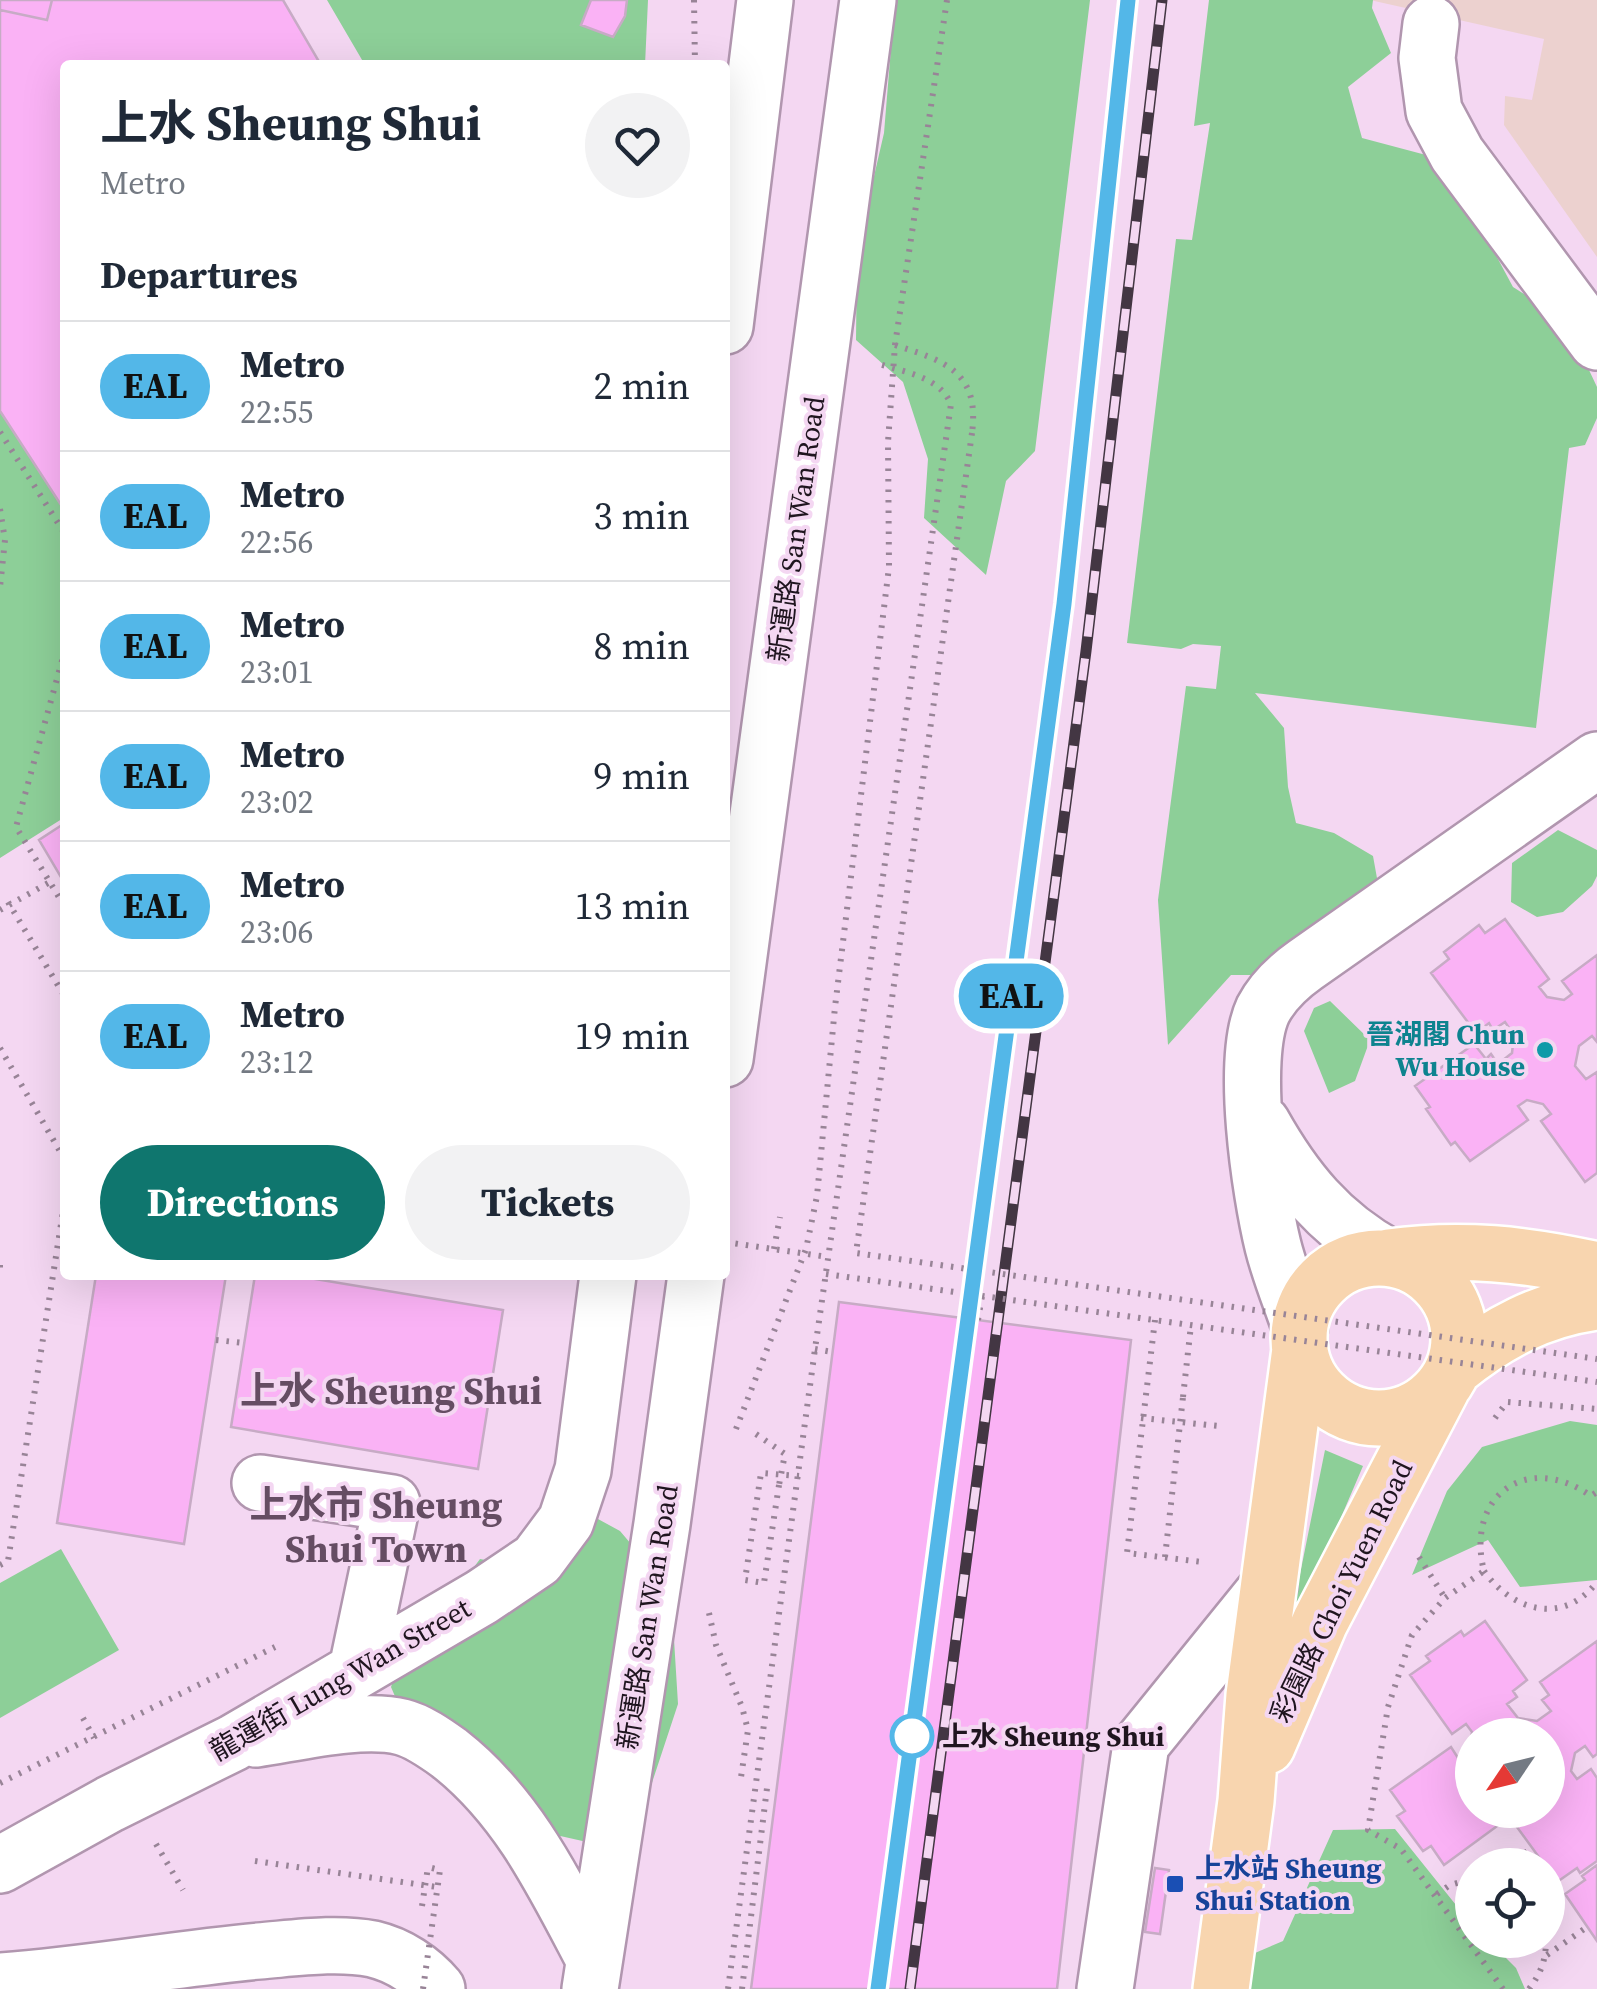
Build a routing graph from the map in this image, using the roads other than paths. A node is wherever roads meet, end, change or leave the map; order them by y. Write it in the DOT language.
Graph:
graph roads {
  1 [pos="765,0"];
  2 [pos="868,0"];
  3 [pos="1432,24"];
  4 [pos="730,285"];
  5 [pos="1597,342"];
  6 [pos="1597,760"];
  7 [pos="730,1022"];
  8 [pos="1255,1111"];
  9 [pos="1389,1257"];
  10 [pos="1597,1270"];
  11 [pos="607,1280"];
  12 [pos="695,1280"];
  13 [pos="1597,1302"];
  14 [pos="1300,1338"];
  15 [pos="1449,1377"];
  16 [pos="260,1484"];
  17 [pos="1269,1586"];
  18 [pos="357,1669"];
  19 [pos="234,1742"];
  20 [pos="1246,1801"];
  21 [pos="0,1866"];
  22 [pos="298,1969"];
  23 [pos="238,1972"];
  24 [pos="592,1974"];
  25 [pos="169,1975"];
  26 [pos="45,1982"];
  27 [pos="437,1989"];
  28 [pos="1105,1989"];
  29 [pos="1221,1989"];
  1 -- 4 [label="street"];
  2 -- 7 [label="street, 新運路 San Wan Road"];
  3 -- 5 [label="street"];
  6 -- 8 [label="street"];
  8 -- 9 [label="street"];
  8 -- 14 [label="street"];
  9 -- 10 [label="main road"];
  9 -- 14 [label="main road"];
  9 -- 15 [label="main road"];
  11 -- 18 [label="street, 龍運街 Lung Wan Street"];
  12 -- 24 [label="street, 新運路 San Wan Road"];
  13 -- 15 [label="main road"];
  14 -- 15 [label="main road"];
  14 -- 17 [label="main road, 彩園路 Choi Yuen Road"];
  15 -- 20 [label="main road, 彩園路 Choi Yuen Road"];
  16 -- 18 [label="street"];
  17 -- 20 [label="main road, 彩園路 Choi Yuen Road"];
  17 -- 28 [label="street"];
  18 -- 19 [label="street, 龍運街 Lung Wan Street"];
  19 -- 21 [label="street, 龍運街 Lung Wan Street"];
  19 -- 24 [label="street, 新運路 San Wan Road"];
  20 -- 29 [label="main road, 彩園路 Choi Yuen Road"];
  22 -- 23 [label="street"];
  22 -- 27 [label="street"];
  23 -- 25 [label="street"];
  25 -- 26 [label="street"];
}
